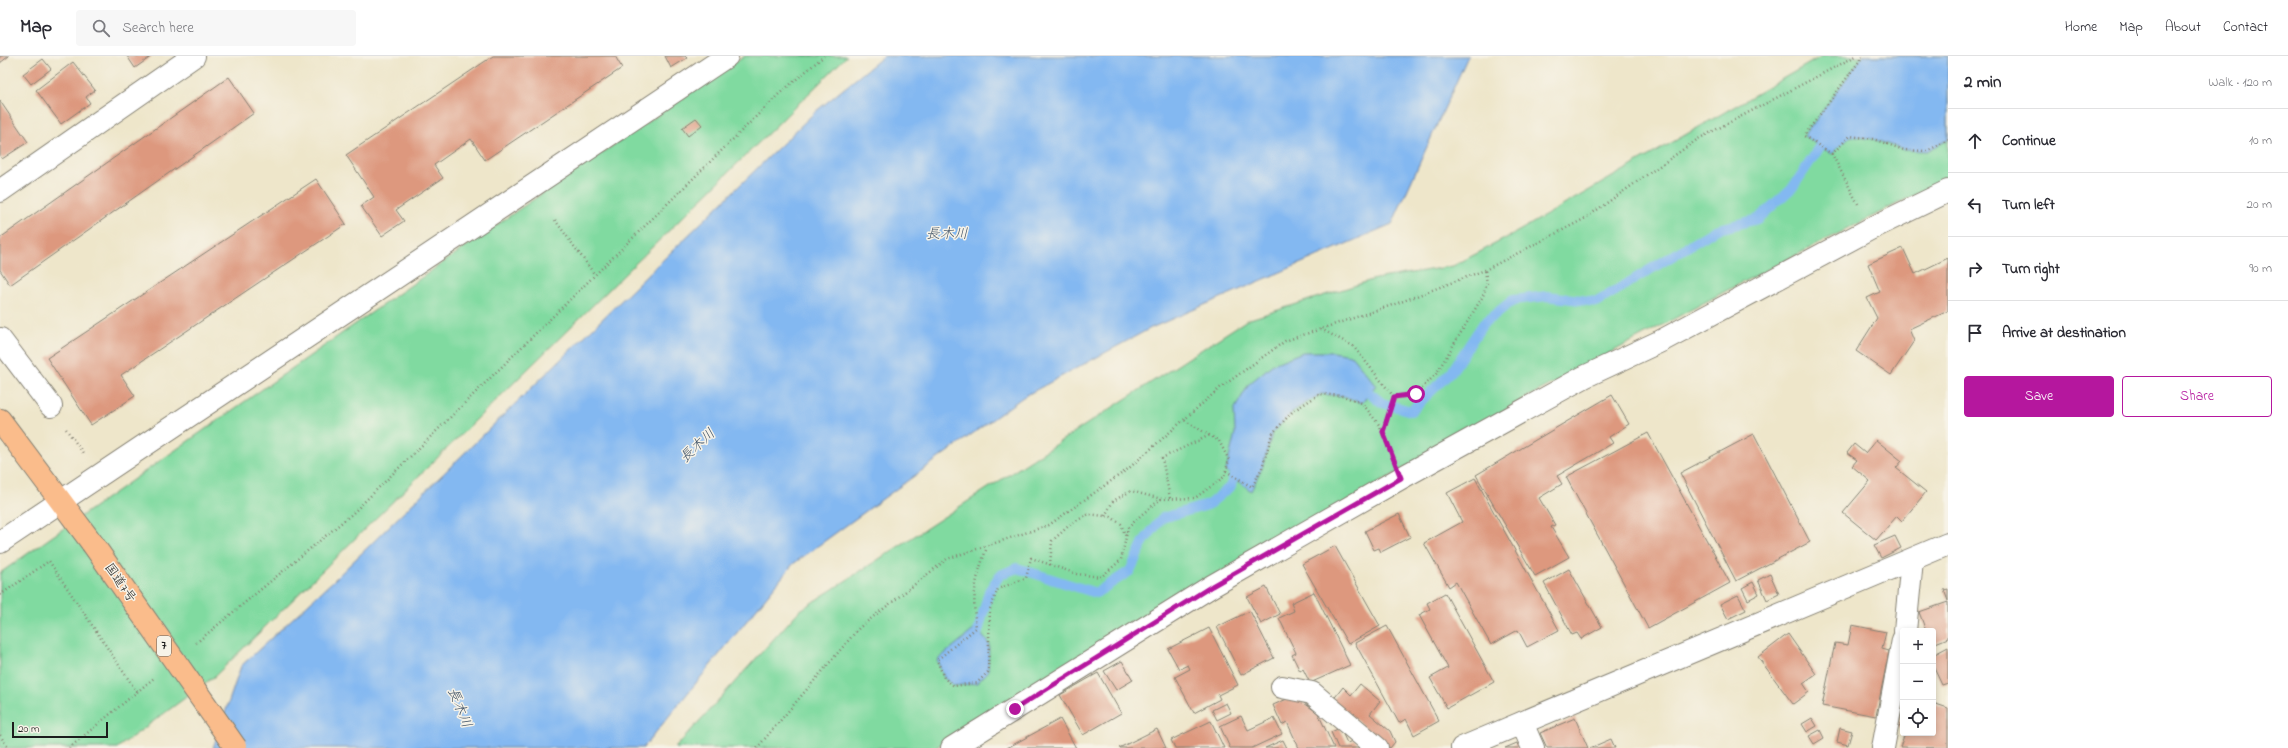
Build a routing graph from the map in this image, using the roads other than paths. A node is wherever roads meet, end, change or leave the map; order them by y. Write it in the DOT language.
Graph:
graph roads {
  1 [pos="194,56"];
  2 [pos="727,56"];
  3 [pos="0,191"];
  4 [pos="1948,191"];
  5 [pos="0,339"];
  6 [pos="51,406"];
  7 [pos="0,420"];
  8 [pos="61,500"];
  9 [pos="0,542"];
  10 [pos="1948,544"];
  11 [pos="1912,560"];
  12 [pos="1905,628"];
  13 [pos="1900,657"];
  14 [pos="1282,687"];
  15 [pos="1522,723"];
  16 [pos="236,748"];
  17 [pos="952,748"];
  18 [pos="1377,748"];
  19 [pos="1462,748"];
  20 [pos="1532,748"];
  21 [pos="1884,748"];
  1 -- 3 [label="street"];
  2 -- 8 [label="street"];
  4 -- 17 [label="street"];
  5 -- 6 [label="street"];
  7 -- 8 [label="highway, 国道7号 / 7"];
  8 -- 9 [label="street"];
  8 -- 16 [label="highway, 国道7号 / 7, bridge"];
  10 -- 11 [label="street"];
  11 -- 12 [label="street"];
  11 -- 15 [label="street"];
  13 -- 21 [label="street"];
  14 -- 18 [label="street"];
  15 -- 19 [label="street"];
  15 -- 20 [label="street"];
}
